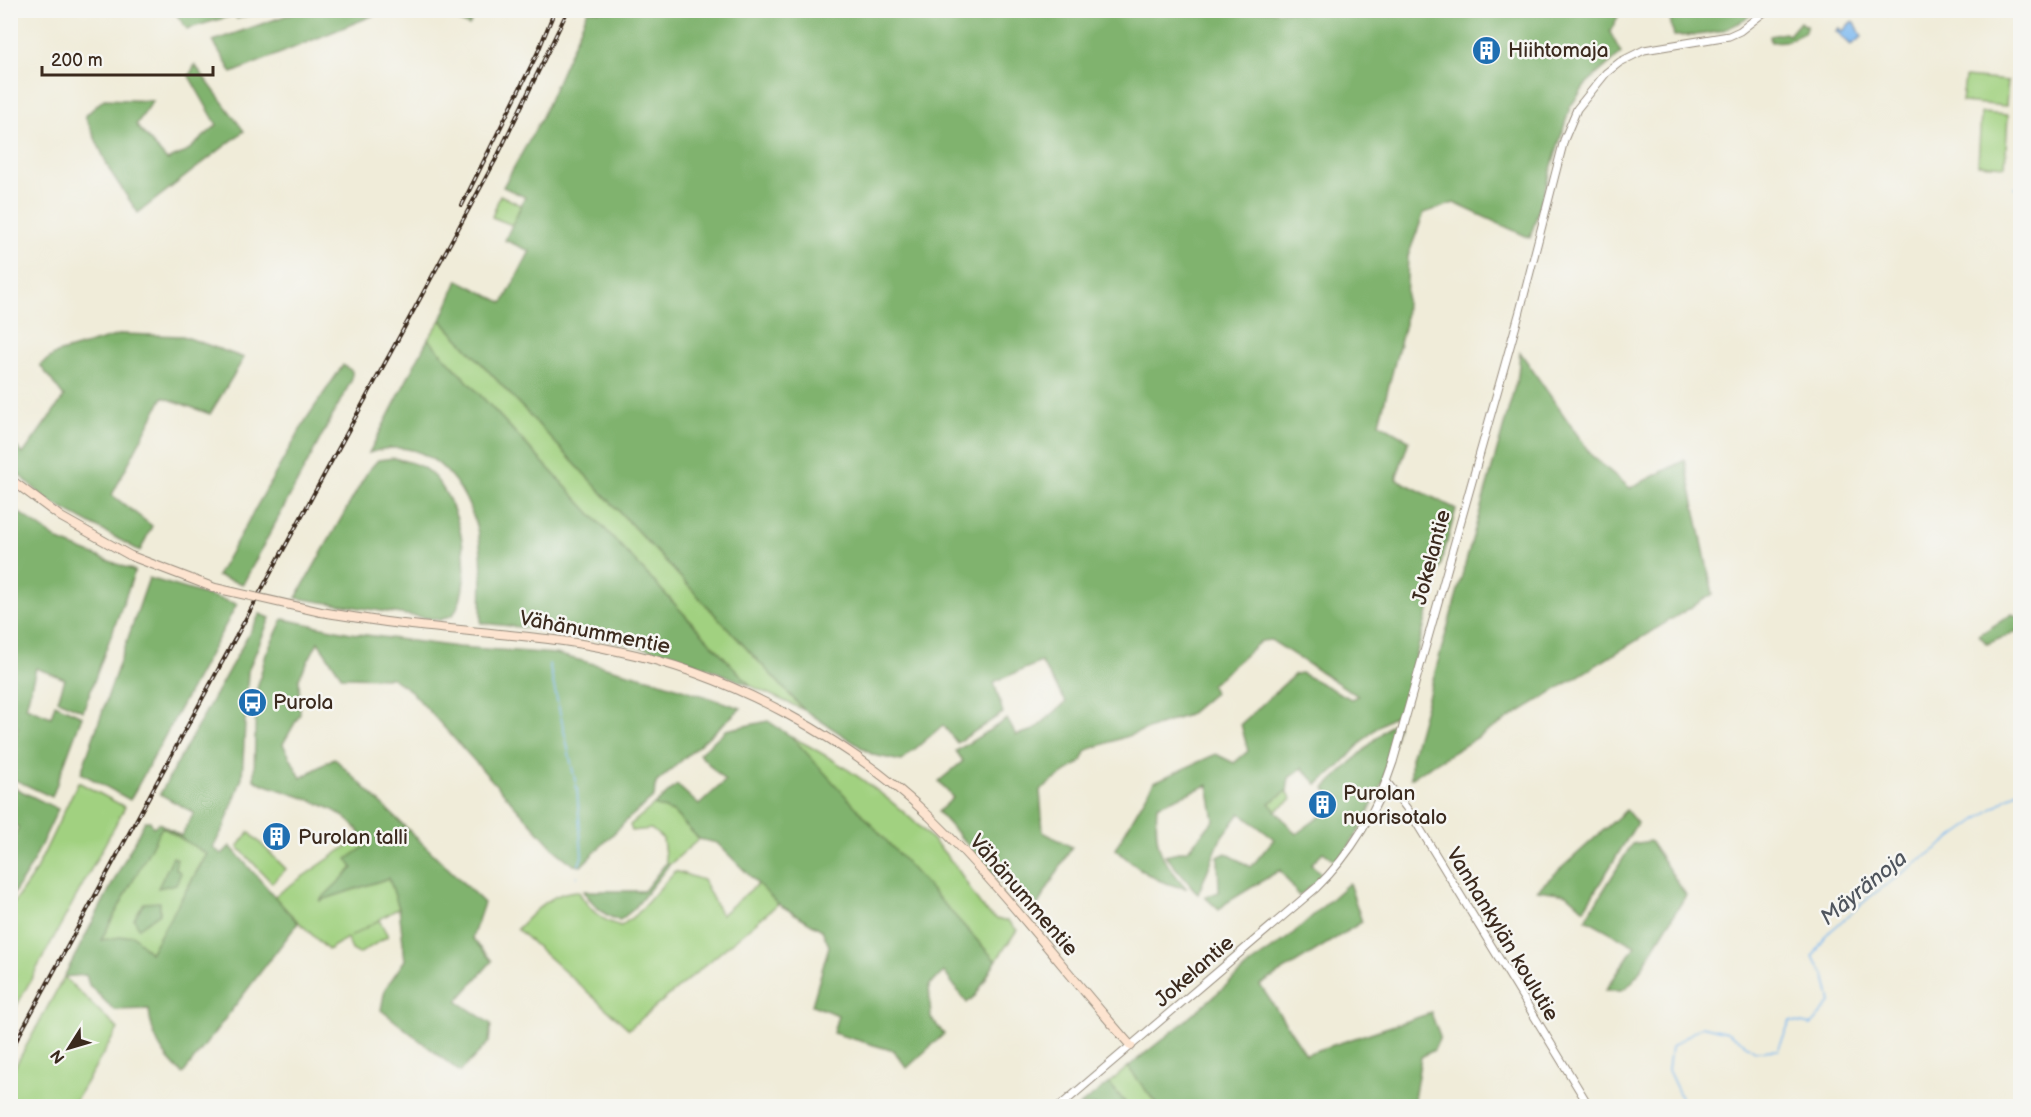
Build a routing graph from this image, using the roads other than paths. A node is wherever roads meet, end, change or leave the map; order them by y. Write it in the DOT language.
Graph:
graph roads {
  1 [pos="1767,10"];
  2 [pos="10,479"];
  3 [pos="1386,781"];
  4 [pos="1131,1046"];
  5 [pos="1059,1107"];
  6 [pos="1589,1107"];
  1 -- 3 [label="street, Jokelantie"];
  2 -- 4 [label="main road, Vähänummentie, bridge"];
  3 -- 4 [label="street, Jokelantie"];
  3 -- 6 [label="street, Vanhankylän koulutie"];
  4 -- 5 [label="street, Jokelantie"];
}
